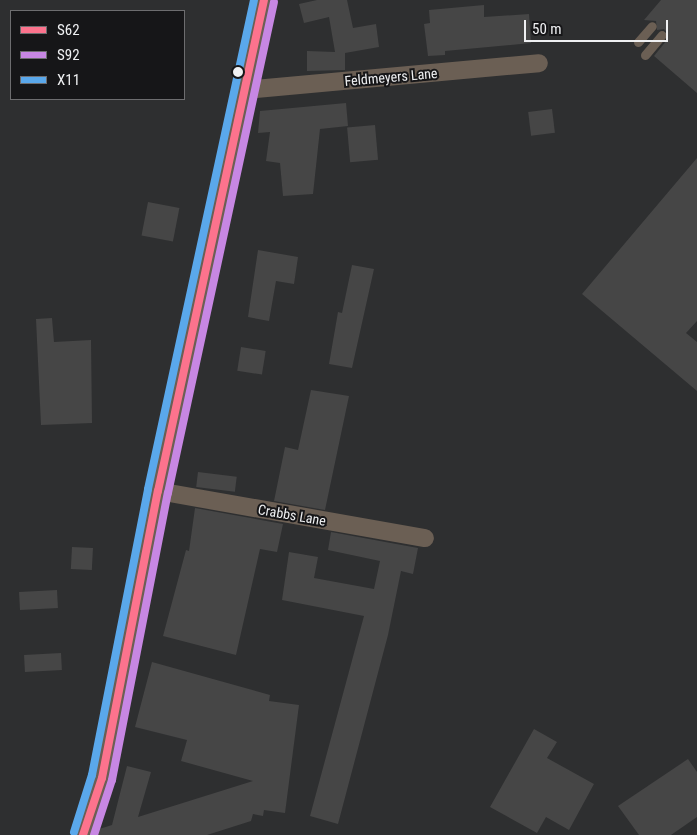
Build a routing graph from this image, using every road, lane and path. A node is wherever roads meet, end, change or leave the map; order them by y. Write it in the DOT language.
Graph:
graph roads {
  1 [pos="264,0"];
  2 [pos="652,26"];
  3 [pos="662,35"];
  4 [pos="638,42"];
  5 [pos="645,55"];
  6 [pos="539,63"];
  7 [pos="244,90"];
  8 [pos="158,491"];
  9 [pos="425,538"];
  10 [pos="83,835"];
  1 -- 7 [label="street"];
  2 -- 4 [label="lane"];
  3 -- 5 [label="lane"];
  6 -- 7 [label="street, Feldmeyers Lane"];
  7 -- 8 [label="street"];
  8 -- 9 [label="street, Crabbs Lane"];
  8 -- 10 [label="street"];
}
